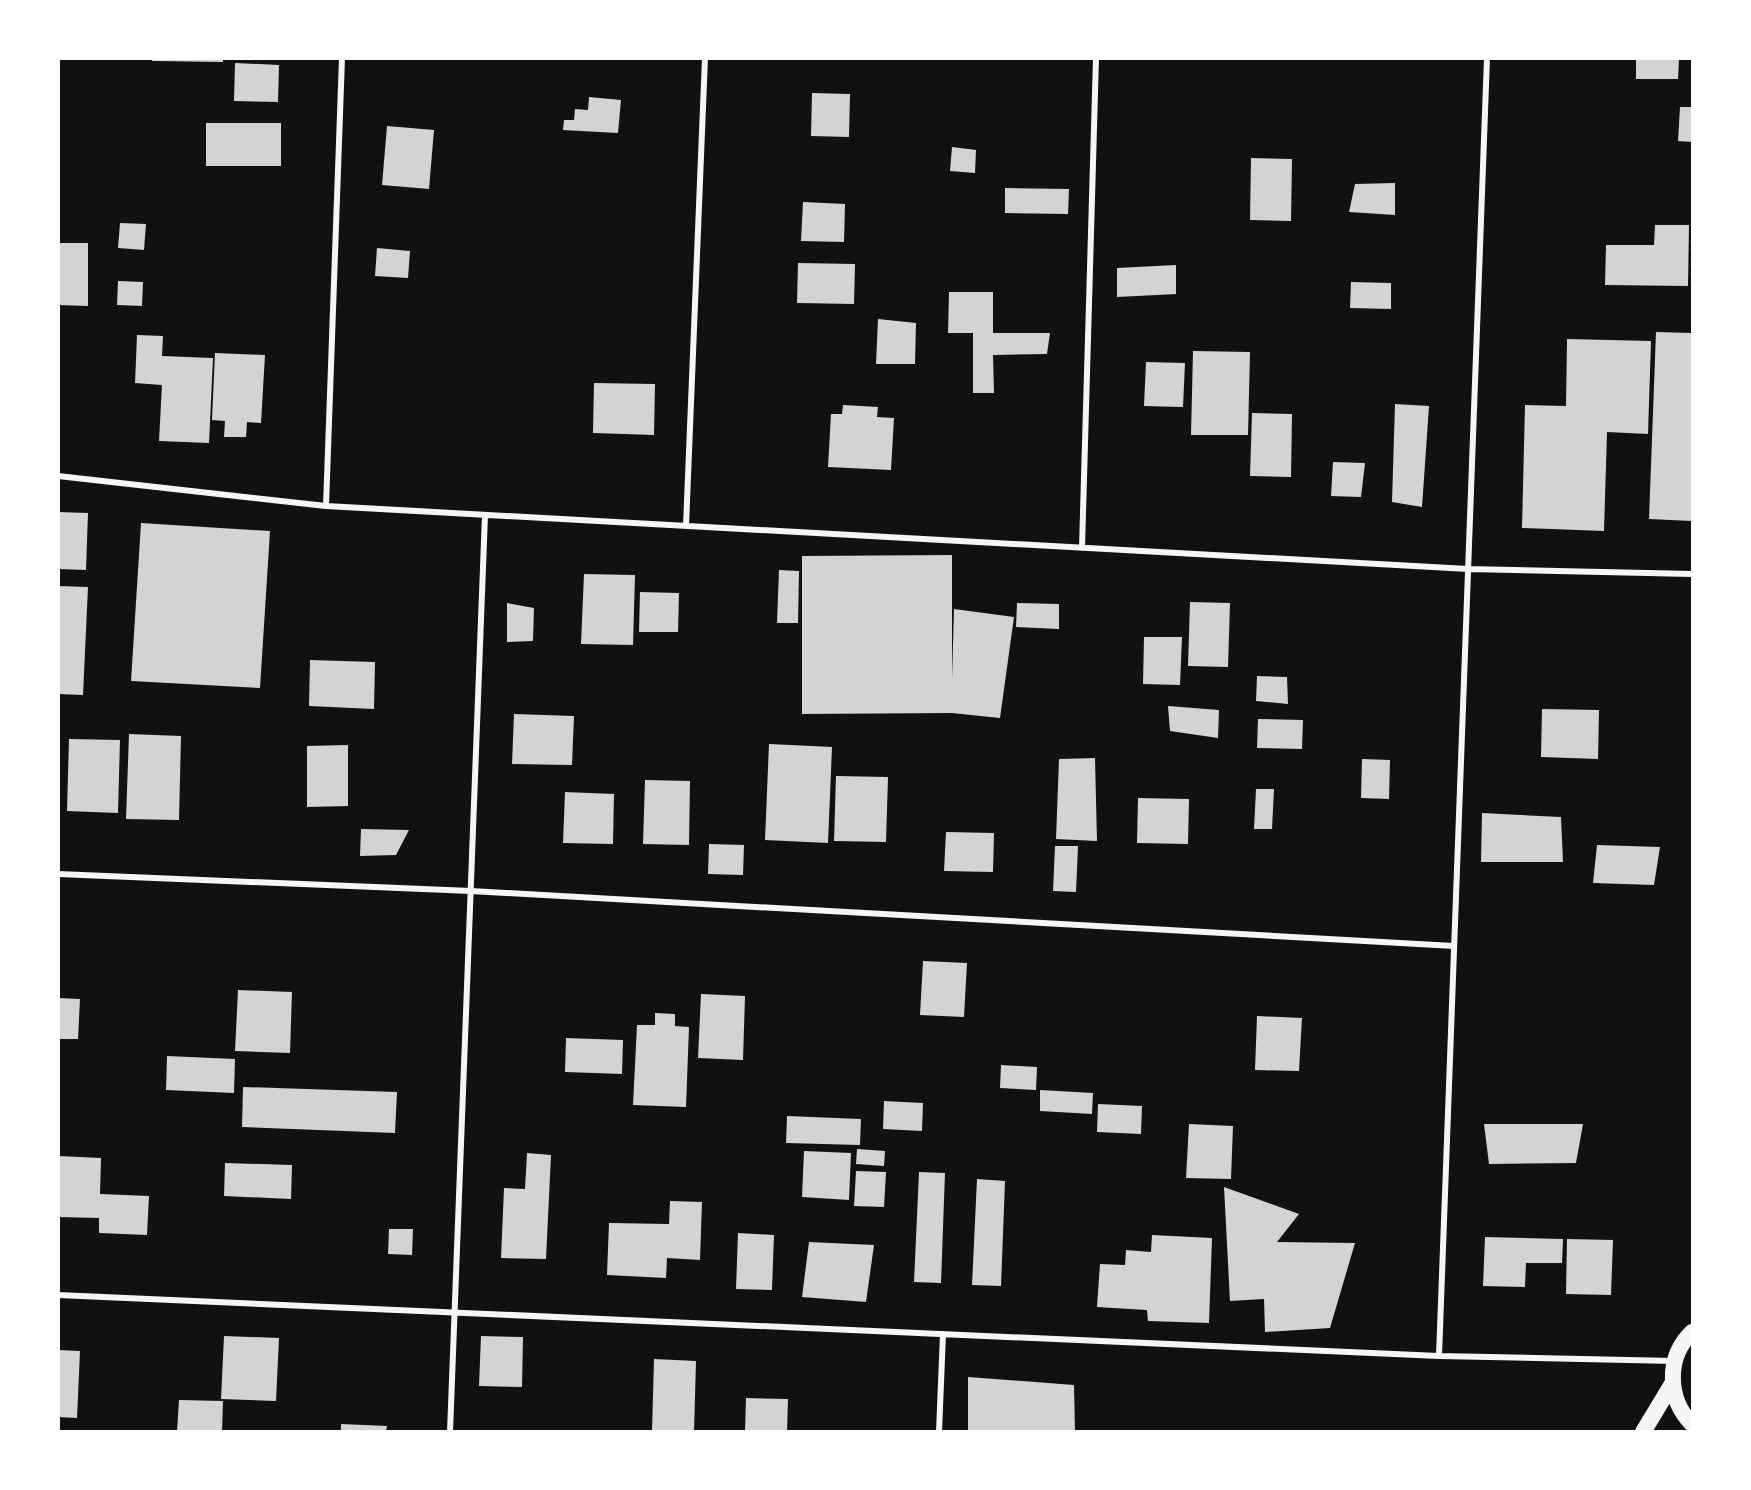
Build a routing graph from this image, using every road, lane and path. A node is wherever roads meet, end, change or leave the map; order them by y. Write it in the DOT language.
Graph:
graph roads {
  1 [pos="342,58"];
  2 [pos="705,58"];
  3 [pos="1096,58"];
  4 [pos="1486,58"];
  5 [pos="58,476"];
  6 [pos="326,506"];
  7 [pos="485,515"];
  8 [pos="686,526"];
  9 [pos="1082,548"];
  10 [pos="1468,569"];
  11 [pos="1692,574"];
  12 [pos="58,874"];
  13 [pos="471,891"];
  14 [pos="1454,946"];
  15 [pos="58,1295"];
  16 [pos="455,1313"];
  17 [pos="1692,1332"];
  18 [pos="943,1334"];
  19 [pos="1439,1356"];
  20 [pos="1674,1361"];
  21 [pos="1672,1384"];
  22 [pos="1692,1424"];
  23 [pos="450,1431"];
  24 [pos="939,1431"];
  25 [pos="1643,1431"];
  1 -- 6 [label="street"];
  2 -- 8 [label="street"];
  3 -- 9 [label="street"];
  4 -- 10 [label="street"];
  5 -- 6 [label="street"];
  6 -- 7 [label="street"];
  7 -- 8 [label="street"];
  7 -- 13 [label="street"];
  8 -- 9 [label="street"];
  9 -- 10 [label="street"];
  10 -- 11 [label="street"];
  10 -- 14 [label="street"];
  12 -- 13 [label="street"];
  13 -- 14 [label="street"];
  13 -- 16 [label="street"];
  14 -- 19 [label="street"];
  15 -- 16 [label="street"];
  16 -- 18 [label="street"];
  16 -- 23 [label="street"];
  17 -- 20 [label="highway"];
  18 -- 19 [label="street"];
  18 -- 24 [label="street"];
  19 -- 20 [label="street"];
  20 -- 21 [label="highway"];
  21 -- 22 [label="highway"];
  21 -- 25 [label="highway"];
}
